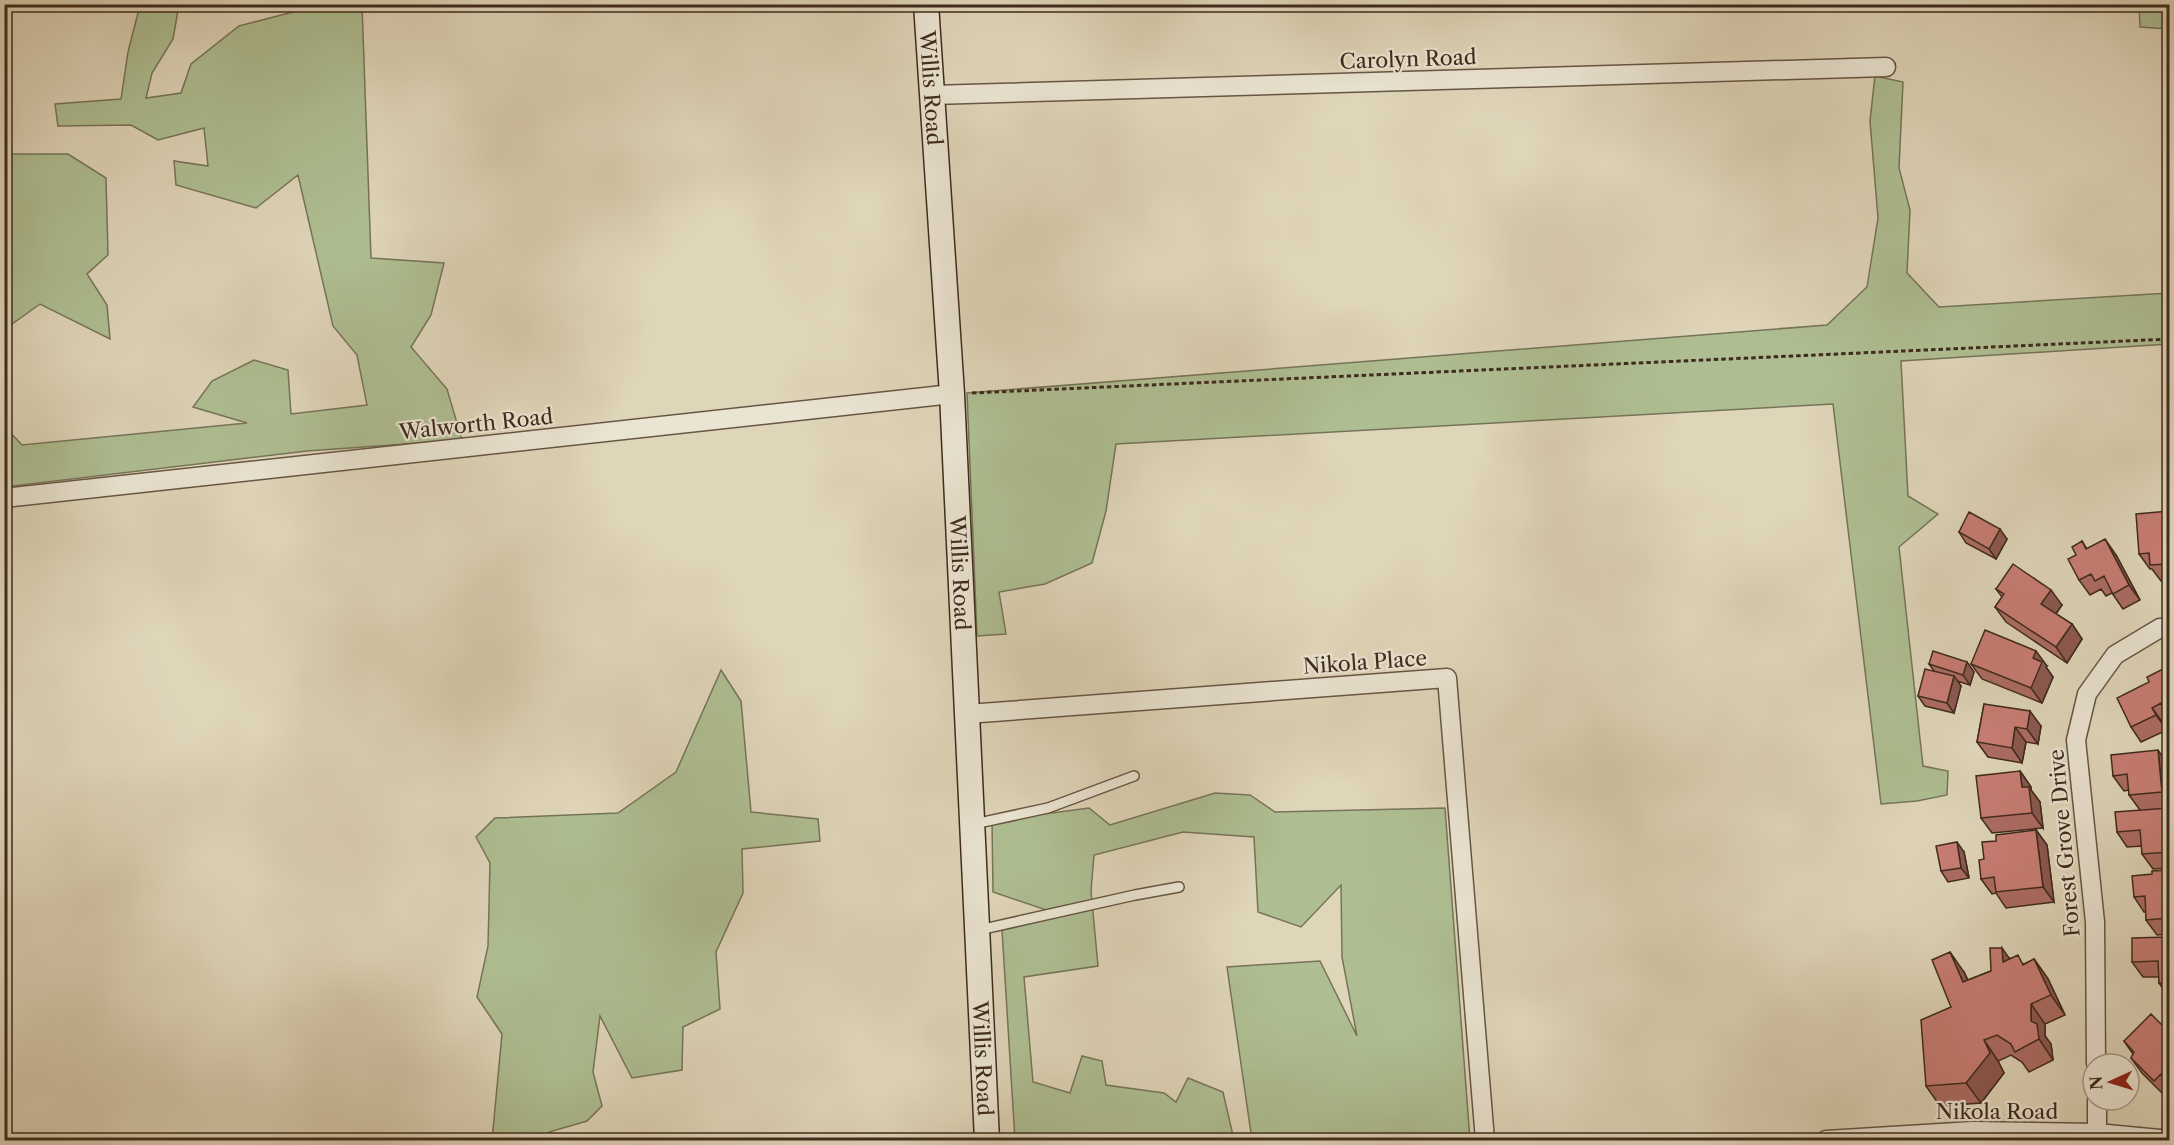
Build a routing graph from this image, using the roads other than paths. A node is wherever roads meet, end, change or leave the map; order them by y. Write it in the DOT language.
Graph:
graph roads {
  1 [pos="926,4"];
  2 [pos="1886,67"];
  3 [pos="932,95"];
  4 [pos="952,394"];
  5 [pos="4,498"];
  6 [pos="2169,628"];
  7 [pos="967,714"];
  8 [pos="1134,776"];
  9 [pos="972,824"];
  10 [pos="1179,888"];
  11 [pos="977,930"];
  12 [pos="2096,1052"];
  13 [pos="2097,1112"];
  14 [pos="2097,1137"];
  15 [pos="987,1140"];
  16 [pos="1485,1140"];
  17 [pos="1826,1140"];
  18 [pos="2169,1140"];
  1 -- 3 [label="street, Willis Road"];
  2 -- 3 [label="street, Carolyn Road"];
  3 -- 4 [label="street, Willis Road"];
  4 -- 5 [label="street, Walworth Road"];
  4 -- 7 [label="street, Willis Road"];
  6 -- 12 [label="street, Forest Grove Drive"];
  7 -- 9 [label="street, Willis Road"];
  7 -- 16 [label="street, Nikola Place"];
  8 -- 9 [label="lane"];
  9 -- 11 [label="street, Willis Road"];
  10 -- 11 [label="lane"];
  11 -- 15 [label="street, Willis Road"];
  13 -- 14 [label="street"];
  14 -- 17 [label="street, Nikola Road"];
  14 -- 18 [label="street, Nikola Road"];
}
